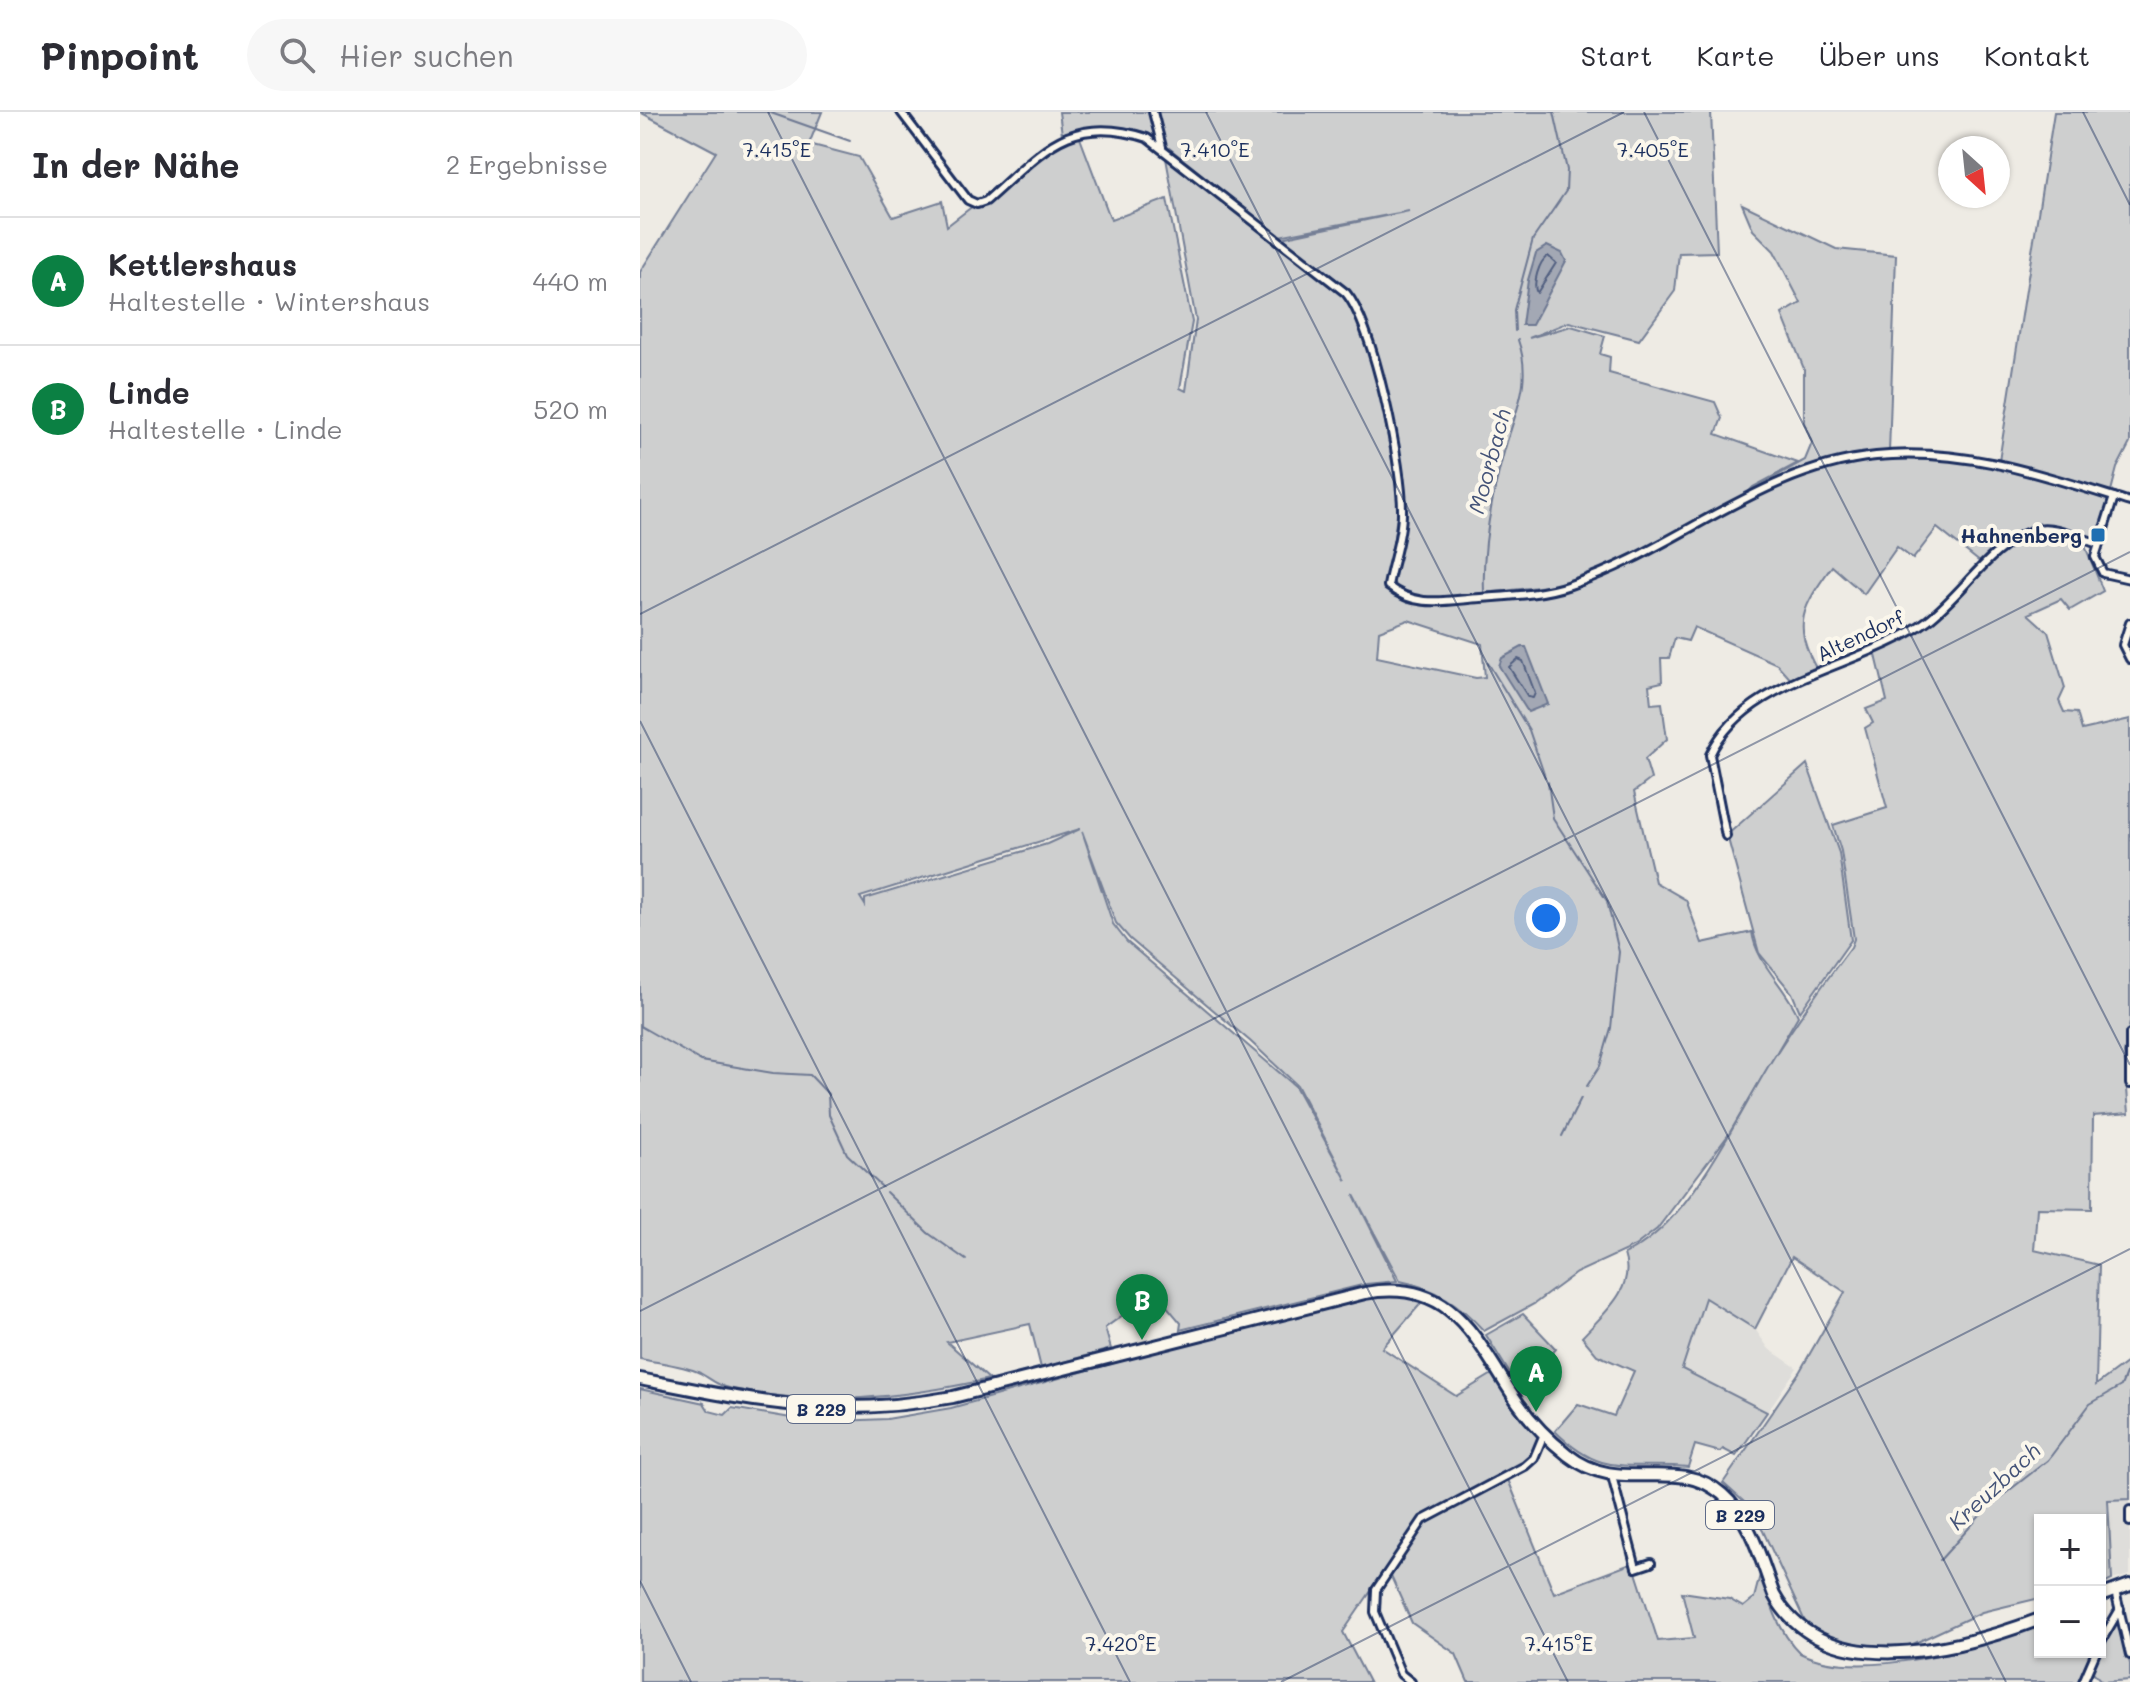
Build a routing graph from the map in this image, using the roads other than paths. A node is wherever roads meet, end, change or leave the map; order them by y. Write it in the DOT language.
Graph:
graph roads {
  1 [pos="901,112"];
  2 [pos="1153,112"];
  3 [pos="1162,147"];
  4 [pos="2114,497"];
  5 [pos="2130,502"];
  6 [pos="2099,544"];
  7 [pos="2130,579"];
  8 [pos="2130,623"];
  9 [pos="2130,659"];
  10 [pos="1726,836"];
  11 [pos="2129,1037"];
  12 [pos="2130,1084"];
  13 [pos="640,1379"];
  14 [pos="1544,1434"];
  15 [pos="1612,1476"];
  16 [pos="2130,1510"];
  17 [pos="2130,1522"];
  18 [pos="1651,1563"];
  19 [pos="2130,1585"];
  20 [pos="2115,1591"];
  21 [pos="2106,1594"];
  22 [pos="2120,1609"];
  23 [pos="2034,1621"];
  24 [pos="2106,1630"];
  25 [pos="1796,1639"];
  26 [pos="2130,1655"];
  27 [pos="2093,1658"];
  28 [pos="1912,1665"];
  29 [pos="1411,1682"];
  30 [pos="2083,1682"];
  1 -- 3 [label="street"];
  2 -- 3 [label="street"];
  3 -- 4 [label="street"];
  4 -- 5 [label="street"];
  4 -- 6 [label="street"];
  6 -- 7 [label="street"];
  6 -- 10 [label="street, Altendorf"];
  8 -- 9 [label="street"];
  11 -- 12 [label="street"];
  13 -- 14 [label="main road, B 229"];
  14 -- 15 [label="main road, B 229"];
  14 -- 29 [label="street"];
  15 -- 18 [label="street"];
  15 -- 25 [label="main road, B 229"];
  16 -- 17 [label="street"];
  19 -- 20 [label="main road"];
  20 -- 21 [label="main road"];
  20 -- 22 [label="street"];
  22 -- 24 [label="street"];
  22 -- 26 [label="street"];
  23 -- 28 [label="main road"];
  27 -- 30 [label="street"];
}
